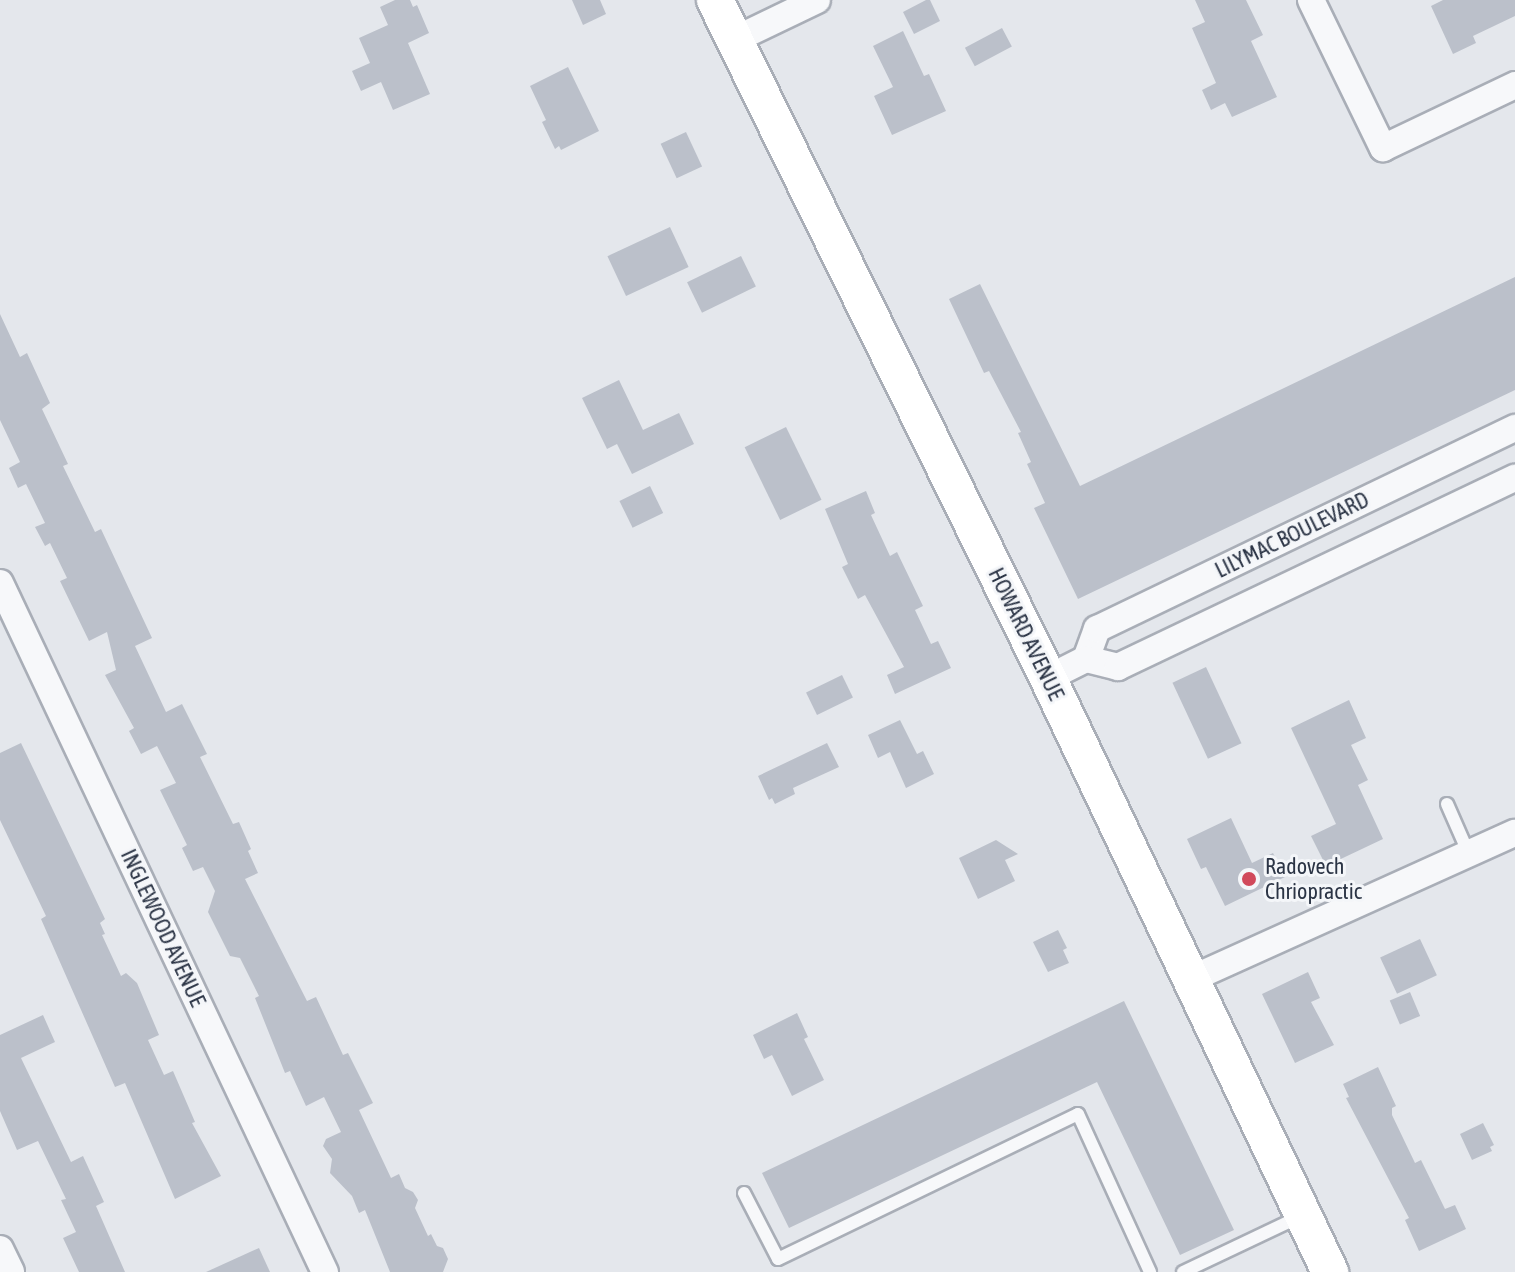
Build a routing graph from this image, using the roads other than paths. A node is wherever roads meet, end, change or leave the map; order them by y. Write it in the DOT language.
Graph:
graph roads {
  1 [pos="715,0"];
  2 [pos="817,0"];
  3 [pos="1311,0"];
  4 [pos="734,40"];
  5 [pos="1515,85"];
  6 [pos="1515,428"];
  7 [pos="1515,478"];
  8 [pos="0,583"];
  9 [pos="1086,659"];
  10 [pos="1048,678"];
  11 [pos="1447,804"];
  12 [pos="1515,833"];
  13 [pos="1469,854"];
  14 [pos="1191,979"];
  15 [pos="744,1193"];
  16 [pos="1303,1215"];
  17 [pos="0,1249"];
  18 [pos="11,1272"];
  19 [pos="325,1272"];
  20 [pos="1150,1272"];
  21 [pos="1183,1272"];
  22 [pos="1330,1272"];
  1 -- 4 [label="street, HOWARD AVENUE"];
  2 -- 4 [label="street"];
  3 -- 5 [label="street"];
  4 -- 10 [label="street, HOWARD AVENUE"];
  6 -- 9 [label="street, LILYMAC BOULEVARD"];
  7 -- 9 [label="street, LILYMAC BOULEVARD"];
  8 -- 19 [label="street, INGLEWOOD AVENUE"];
  9 -- 10 [label="street"];
  10 -- 14 [label="street, HOWARD AVENUE"];
  11 -- 13 [label="lane"];
  12 -- 13 [label="street"];
  13 -- 14 [label="street"];
  14 -- 16 [label="street, HOWARD AVENUE"];
  15 -- 20 [label="lane"];
  16 -- 21 [label="lane"];
  16 -- 22 [label="street, HOWARD AVENUE"];
  17 -- 18 [label="street"];
}
